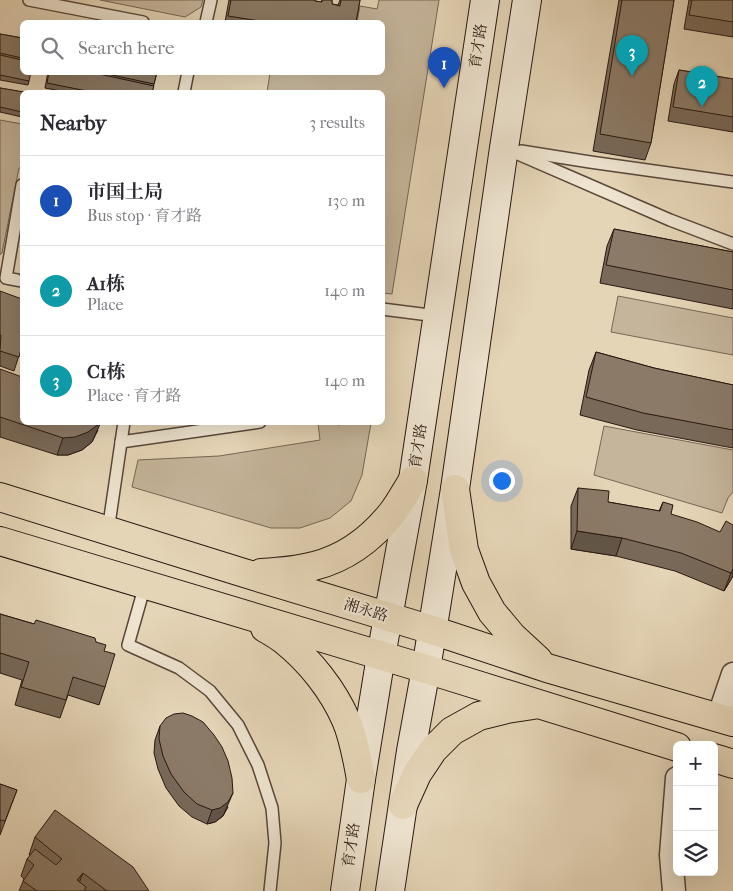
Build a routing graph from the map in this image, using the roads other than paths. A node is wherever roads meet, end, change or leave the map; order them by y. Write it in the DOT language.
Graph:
graph roads {
  1 [pos="29,0"];
  2 [pos="211,0"];
  3 [pos="485,0"];
  4 [pos="527,0"];
  5 [pos="133,20"];
  6 [pos="206,20"];
  7 [pos="187,75"];
  8 [pos="184,90"];
  9 [pos="504,148"];
  10 [pos="733,182"];
  11 [pos="20,197"];
  12 [pos="733,244"];
  13 [pos="20,281"];
  14 [pos="385,309"];
  15 [pos="437,316"];
  16 [pos="124,425"];
  17 [pos="221,425"];
  18 [pos="122,442"];
  19 [pos="414,472"];
  20 [pos="456,479"];
  21 [pos="0,497"];
  22 [pos="108,531"];
  23 [pos="0,541"];
  24 [pos="252,576"];
  25 [pos="145,585"];
  26 [pos="248,616"];
  27 [pos="388,617"];
  28 [pos="432,630"];
  29 [pos="381,656"];
  30 [pos="547,668"];
  31 [pos="426,669"];
  32 [pos="733,674"];
  33 [pos="573,676"];
  34 [pos="551,708"];
  35 [pos="726,720"];
  36 [pos="673,746"];
  37 [pos="718,759"];
  38 [pos="733,764"];
  39 [pos="361,779"];
  40 [pos="676,786"];
  41 [pos="403,805"];
  42 [pos="270,891"];
  43 [pos="345,891"];
  44 [pos="390,891"];
  45 [pos="674,891"];
  1 -- 5 [label="lane"];
  2 -- 6 [label="lane"];
  3 -- 15 [label="main road, 育才路"];
  4 -- 9 [label="main road"];
  7 -- 8 [label="lane"];
  9 -- 10 [label="lane"];
  9 -- 12 [label="lane"];
  9 -- 20 [label="main road"];
  11 -- 13 [label="lane"];
  14 -- 15 [label="lane"];
  15 -- 19 [label="main road, 育才路"];
  16 -- 18 [label="lane"];
  17 -- 18 [label="lane"];
  18 -- 22 [label="lane"];
  19 -- 20 [label="main road"];
  19 -- 24 [label="main road"];
  19 -- 27 [label="main road, 育才路"];
  20 -- 28 [label="main road"];
  20 -- 30 [label="main road"];
  21 -- 22 [label="main road, 湘永路"];
  22 -- 24 [label="main road, 湘永路"];
  23 -- 25 [label="main road"];
  24 -- 26 [label="main road"];
  24 -- 27 [label="main road, 湘永路"];
  25 -- 26 [label="main road"];
  25 -- 42 [label="lane"];
  26 -- 29 [label="main road"];
  26 -- 39 [label="main road"];
  27 -- 28 [label="main road, 湘永路"];
  27 -- 29 [label="main road, 育才路"];
  28 -- 30 [label="main road, 湘永路"];
  28 -- 31 [label="main road"];
  29 -- 31 [label="main road"];
  29 -- 39 [label="main road, 育才路"];
  30 -- 33 [label="main road, 湘永路"];
  31 -- 34 [label="main road"];
  31 -- 41 [label="main road"];
  32 -- 35 [label="street"];
  33 -- 34 [label="main road"];
  33 -- 35 [label="main road, 湘永路"];
  34 -- 36 [label="main road"];
  34 -- 41 [label="main road"];
  37 -- 38 [label="main road"];
  39 -- 43 [label="main road, 育才路"];
  40 -- 45 [label="street"];
  41 -- 44 [label="main road"];
}
